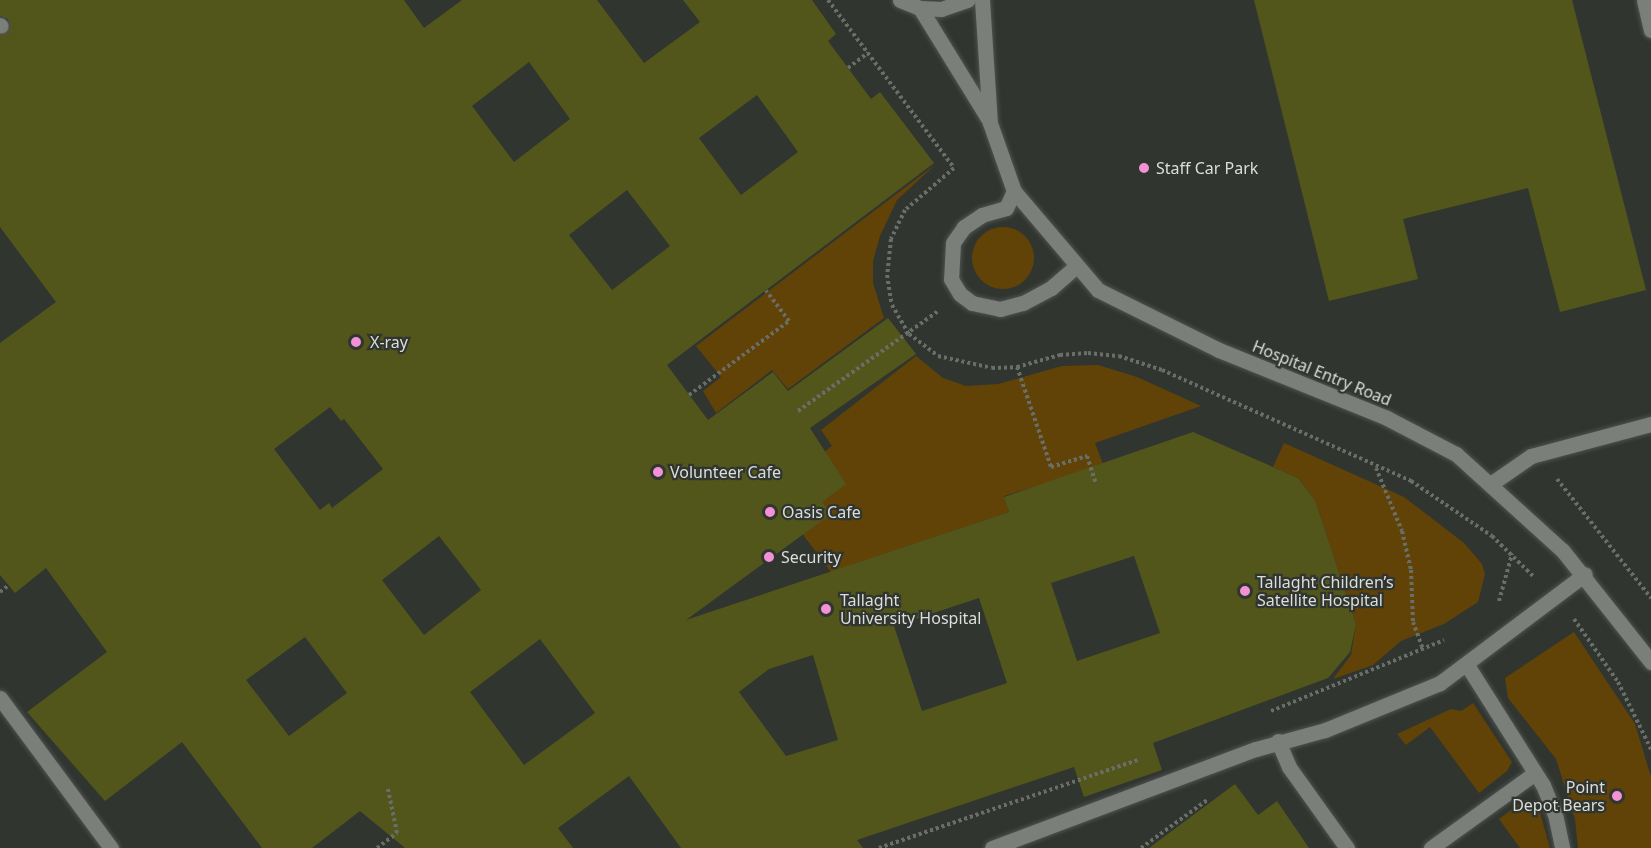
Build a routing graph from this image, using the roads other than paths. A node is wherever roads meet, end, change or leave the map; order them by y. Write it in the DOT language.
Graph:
graph roads {
  1 [pos="900,0"];
  2 [pos="967,0"];
  3 [pos="982,0"];
  4 [pos="1644,0"];
  5 [pos="920,8"];
  6 [pos="1651,30"];
  7 [pos="990,123"];
  8 [pos="1014,191"];
  9 [pos="1076,266"];
  10 [pos="1651,424"];
  11 [pos="1492,483"];
  12 [pos="1585,574"];
  13 [pos="1651,662"];
  14 [pos="1467,665"];
  15 [pos="0,698"];
  16 [pos="1278,741"];
  17 [pos="1535,773"];
  18 [pos="111,848"];
  19 [pos="992,848"];
  20 [pos="1347,848"];
  21 [pos="1431,848"];
  22 [pos="1562,848"];
  1 -- 5 [label="lane"];
  2 -- 5 [label="lane"];
  3 -- 7 [label="lane, Hospital Entry Road"];
  4 -- 6 [label="lane"];
  5 -- 7 [label="lane, Hospital Entry Road"];
  7 -- 8 [label="lane, Hospital Entry Road"];
  8 -- 9 [label="lane, Hospital Entry Road"];
  8 -- 9 [label="lane"];
  9 -- 11 [label="lane, Hospital Entry Road"];
  10 -- 11 [label="lane"];
  11 -- 12 [label="lane, Hospital Entry Road"];
  12 -- 13 [label="lane, Hospital Entry Road"];
  12 -- 14 [label="lane"];
  14 -- 16 [label="lane"];
  14 -- 17 [label="lane"];
  15 -- 18 [label="lane"];
  16 -- 19 [label="lane"];
  16 -- 20 [label="lane"];
  17 -- 21 [label="lane"];
  17 -- 22 [label="lane"];
}
